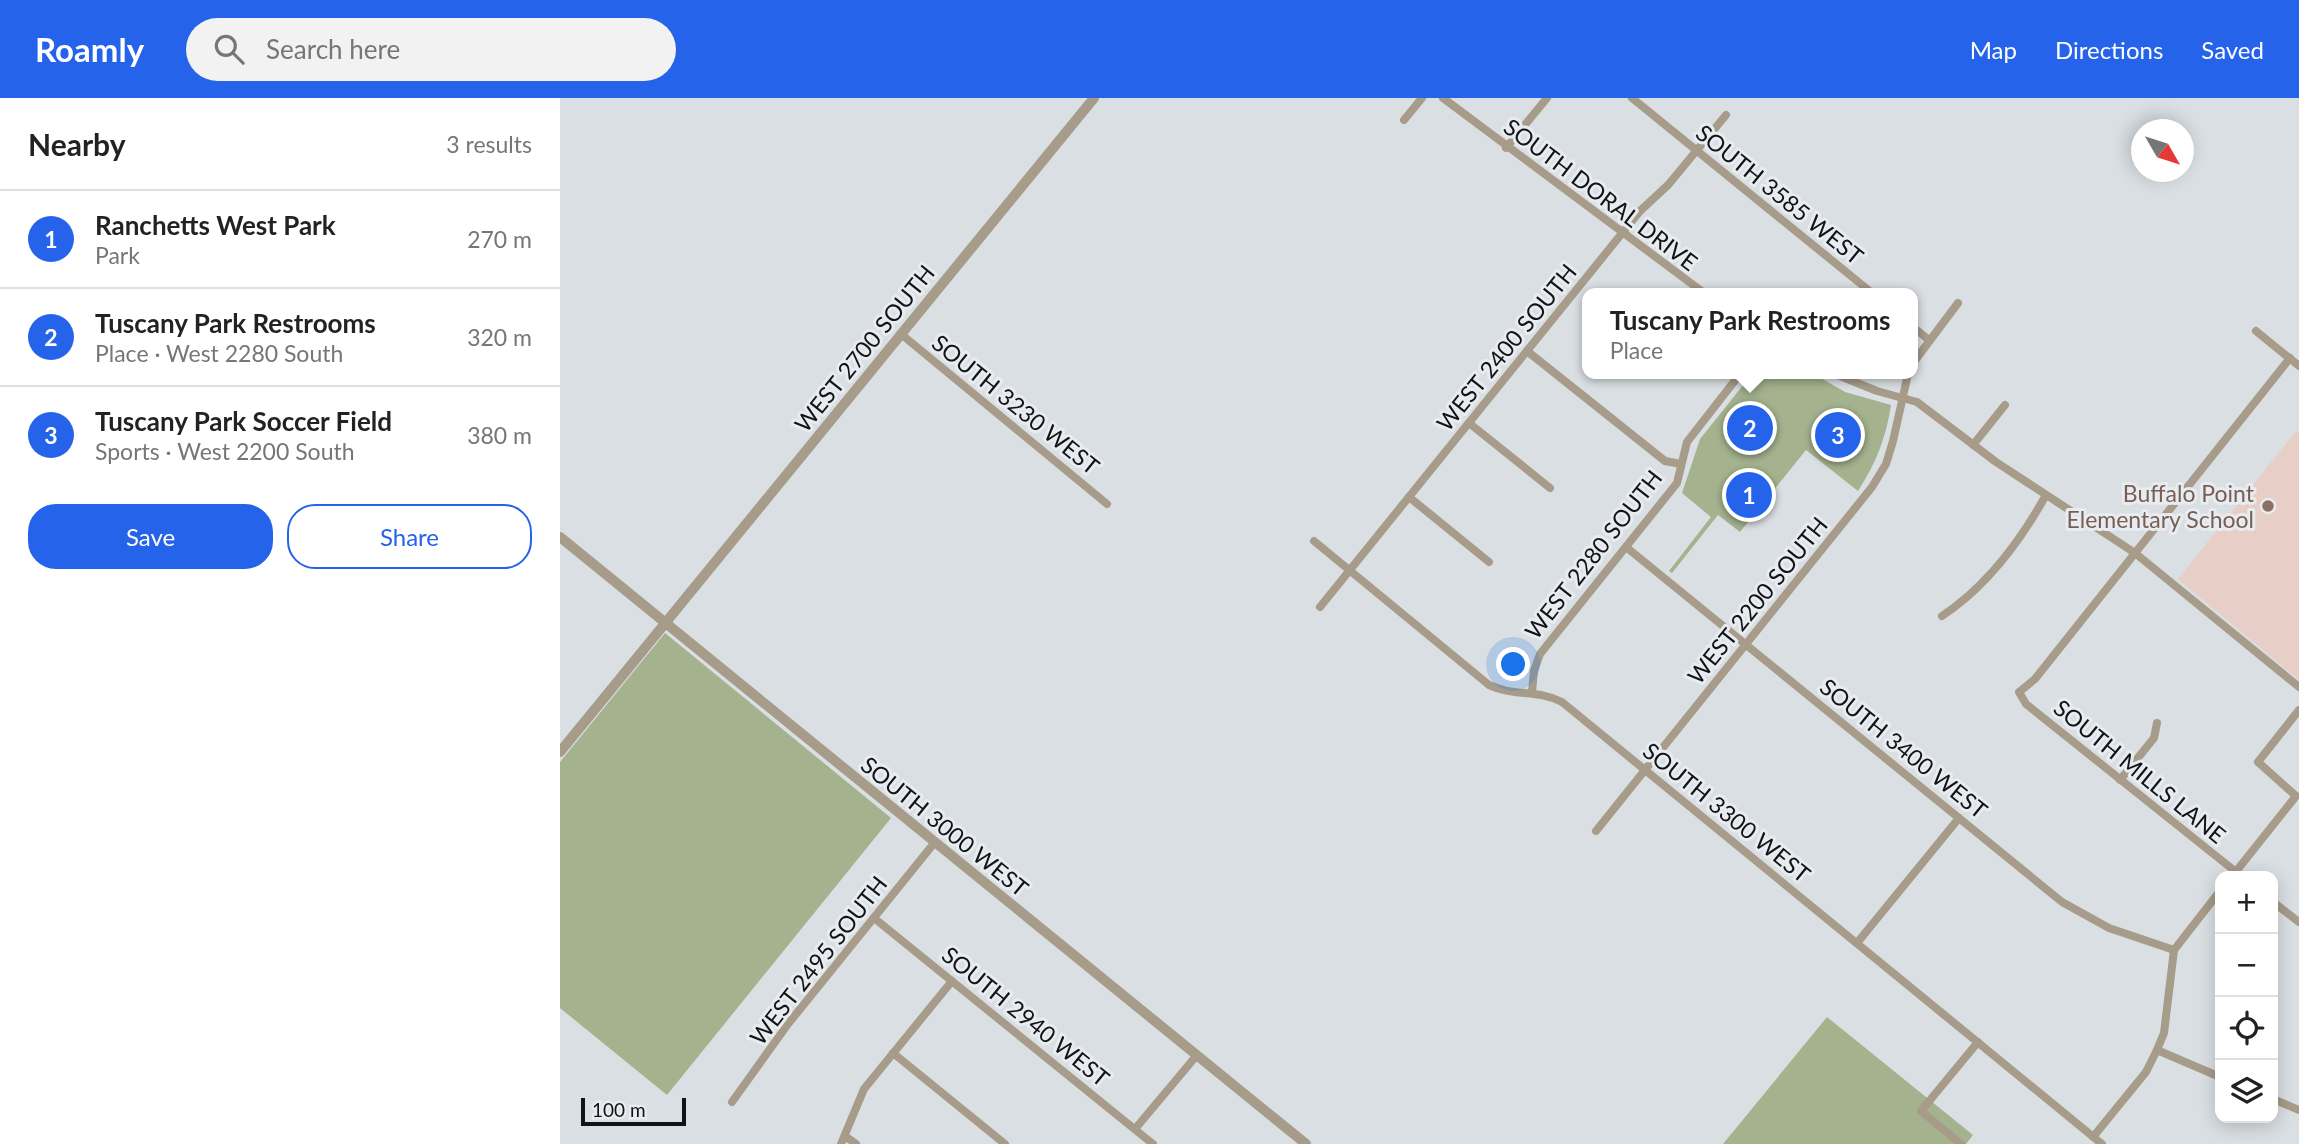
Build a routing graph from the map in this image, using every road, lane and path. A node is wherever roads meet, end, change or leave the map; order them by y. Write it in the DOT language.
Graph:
graph roads {
  1 [pos="1094,98"];
  2 [pos="1422,98"];
  3 [pos="1443,98"];
  4 [pos="1547,98"];
  5 [pos="1632,98"];
  6 [pos="1726,116"];
  7 [pos="1404,120"];
  8 [pos="1506,148"];
  9 [pos="1696,151"];
  10 [pos="1623,234"];
  11 [pos="1690,288"];
  12 [pos="1866,288"];
  13 [pos="1958,303"];
  14 [pos="1918,331"];
  15 [pos="2256,331"];
  16 [pos="901,334"];
  17 [pos="1929,340"];
  18 [pos="1527,351"];
  19 [pos="1918,356"];
  20 [pos="2290,358"];
  21 [pos="2299,366"];
  22 [pos="1737,379"];
  23 [pos="1847,379"];
  24 [pos="1907,379"];
  25 [pos="1903,397"];
  26 [pos="2005,405"];
  27 [pos="1469,423"];
  28 [pos="1973,445"];
  29 [pos="1681,464"];
  30 [pos="1549,488"];
  31 [pos="2046,495"];
  32 [pos="1409,497"];
  33 [pos="1107,503"];
  34 [pos="560,537"];
  35 [pos="1314,541"];
  36 [pos="1626,547"];
  37 [pos="2135,553"];
  38 [pos="1489,562"];
  39 [pos="1350,570"];
  40 [pos="1320,607"];
  41 [pos="1942,616"];
  42 [pos="665,623"];
  43 [pos="1746,644"];
  44 [pos="2299,687"];
  45 [pos="1532,692"];
  46 [pos="2299,710"];
  47 [pos="2157,723"];
  48 [pos="560,752"];
  49 [pos="1645,770"];
  50 [pos="2120,780"];
  51 [pos="1959,818"];
  52 [pos="1596,831"];
  53 [pos="935,842"];
  54 [pos="2231,871"];
  55 [pos="2239,871"];
  56 [pos="2215,897"];
  57 [pos="2278,906"];
  58 [pos="874,918"];
  59 [pos="2299,922"];
  60 [pos="1857,943"];
  61 [pos="2174,950"];
  62 [pos="952,981"];
  63 [pos="1978,1042"];
  64 [pos="2157,1050"];
  65 [pos="893,1053"];
  66 [pos="1196,1055"];
  67 [pos="2215,1075"];
  68 [pos="2278,1101"];
  69 [pos="732,1102"];
  70 [pos="2299,1110"];
  71 [pos="1135,1129"];
  72 [pos="2093,1137"];
  73 [pos="843,1140"];
  74 [pos="856,1144"];
  75 [pos="1005,1144"];
  76 [pos="1153,1144"];
  77 [pos="1306,1144"];
  78 [pos="1961,1144"];
  79 [pos="2102,1144"];
  1 -- 16 [label="street, WEST 2700 SOUTH"];
  2 -- 7 [label="street"];
  3 -- 8 [label="street, SOUTH DORAL DRIVE"];
  4 -- 8 [label="street"];
  5 -- 9 [label="street, SOUTH 3585 WEST"];
  6 -- 9 [label="street, WEST 2400 SOUTH"];
  8 -- 10 [label="street, SOUTH DORAL DRIVE"];
  9 -- 10 [label="street, WEST 2400 SOUTH"];
  9 -- 12 [label="street, SOUTH 3585 WEST"];
  10 -- 11 [label="street, SOUTH DORAL DRIVE"];
  10 -- 18 [label="street, WEST 2400 SOUTH"];
  13 -- 17 [label="street"];
  14 -- 17 [label="street"];
  15 -- 20 [label="street"];
  16 -- 33 [label="street, SOUTH 3230 WEST"];
  16 -- 42 [label="street, WEST 2700 SOUTH"];
  17 -- 19 [label="street"];
  18 -- 27 [label="street, WEST 2400 SOUTH"];
  18 -- 29 [label="street"];
  20 -- 21 [label="street"];
  20 -- 37 [label="street"];
  22 -- 29 [label="street, WEST 2280 SOUTH"];
  23 -- 25 [label="street"];
  24 -- 25 [label="street, WEST 2200 SOUTH"];
  25 -- 28 [label="street"];
  25 -- 43 [label="street, WEST 2200 SOUTH"];
  26 -- 28 [label="street"];
  27 -- 30 [label="street"];
  27 -- 32 [label="street, WEST 2400 SOUTH"];
  28 -- 31 [label="street"];
  29 -- 36 [label="street, WEST 2280 SOUTH"];
  31 -- 37 [label="street"];
  31 -- 41 [label="street"];
  32 -- 38 [label="street"];
  32 -- 39 [label="street, WEST 2400 SOUTH"];
  34 -- 42 [label="street, SOUTH 3000 WEST"];
  35 -- 39 [label="street, SOUTH 3300 WEST"];
  36 -- 43 [label="street, SOUTH 3400 WEST"];
  36 -- 45 [label="street, WEST 2280 SOUTH"];
  37 -- 44 [label="street"];
  37 -- 50 [label="street, SOUTH MILLS LANE"];
  39 -- 40 [label="street, WEST 2400 SOUTH"];
  39 -- 45 [label="street, SOUTH 3300 WEST"];
  42 -- 48 [label="street, WEST 2700 SOUTH"];
  42 -- 53 [label="street, SOUTH 3000 WEST"];
  43 -- 49 [label="street, WEST 2200 SOUTH"];
  43 -- 51 [label="street, SOUTH 3400 WEST"];
  45 -- 49 [label="street, SOUTH 3300 WEST"];
  46 -- 55 [label="street"];
  47 -- 50 [label="street"];
  49 -- 52 [label="street, WEST 2200 SOUTH"];
  49 -- 60 [label="street, SOUTH 3300 WEST"];
  50 -- 54 [label="street, SOUTH MILLS LANE"];
  51 -- 60 [label="street"];
  51 -- 61 [label="street, SOUTH 3400 WEST"];
  53 -- 58 [label="street, WEST 2495 SOUTH"];
  53 -- 66 [label="street, SOUTH 3000 WEST"];
  56 -- 61 [label="street"];
  57 -- 59 [label="street"];
  58 -- 62 [label="street, SOUTH 2940 WEST"];
  58 -- 69 [label="street, WEST 2495 SOUTH"];
  60 -- 63 [label="street, SOUTH 3300 WEST"];
  61 -- 64 [label="street"];
  62 -- 65 [label="street"];
  62 -- 71 [label="street, SOUTH 2940 WEST"];
  63 -- 72 [label="street, SOUTH 3300 WEST"];
  63 -- 78 [label="street"];
  64 -- 67 [label="street"];
  64 -- 72 [label="street"];
  65 -- 73 [label="street"];
  65 -- 75 [label="street"];
  66 -- 71 [label="street"];
  66 -- 77 [label="street, SOUTH 3000 WEST"];
  68 -- 70 [label="street"];
  71 -- 76 [label="street, SOUTH 2940 WEST"];
  72 -- 79 [label="street, SOUTH 3300 WEST"];
  73 -- 74 [label="street"];
}
